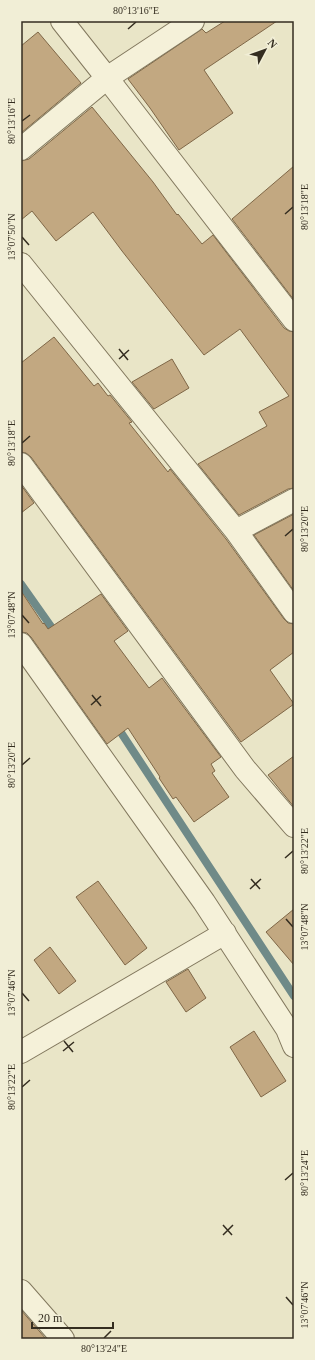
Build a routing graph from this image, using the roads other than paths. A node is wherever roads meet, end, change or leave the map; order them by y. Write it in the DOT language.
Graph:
graph roads {
  1 [pos="62,21"];
  2 [pos="193,21"];
  3 [pos="107,78"];
  4 [pos="21,149"];
  5 [pos="21,264"];
  6 [pos="294,320"];
  7 [pos="21,464"];
  8 [pos="294,500"];
  9 [pos="236,531"];
  10 [pos="294,612"];
  11 [pos="21,644"];
  12 [pos="294,826"];
  13 [pos="225,933"];
  14 [pos="294,1046"];
  15 [pos="21,1052"];
  16 [pos="21,1291"];
  17 [pos="63,1339"];
  1 -- 3 [label="street"];
  2 -- 3 [label="street"];
  3 -- 4 [label="street"];
  3 -- 6 [label="street"];
  5 -- 9 [label="street"];
  7 -- 12 [label="street"];
  8 -- 9 [label="street"];
  9 -- 10 [label="street"];
  11 -- 13 [label="street"];
  13 -- 14 [label="street"];
  13 -- 15 [label="street"];
  16 -- 17 [label="street"];
}
